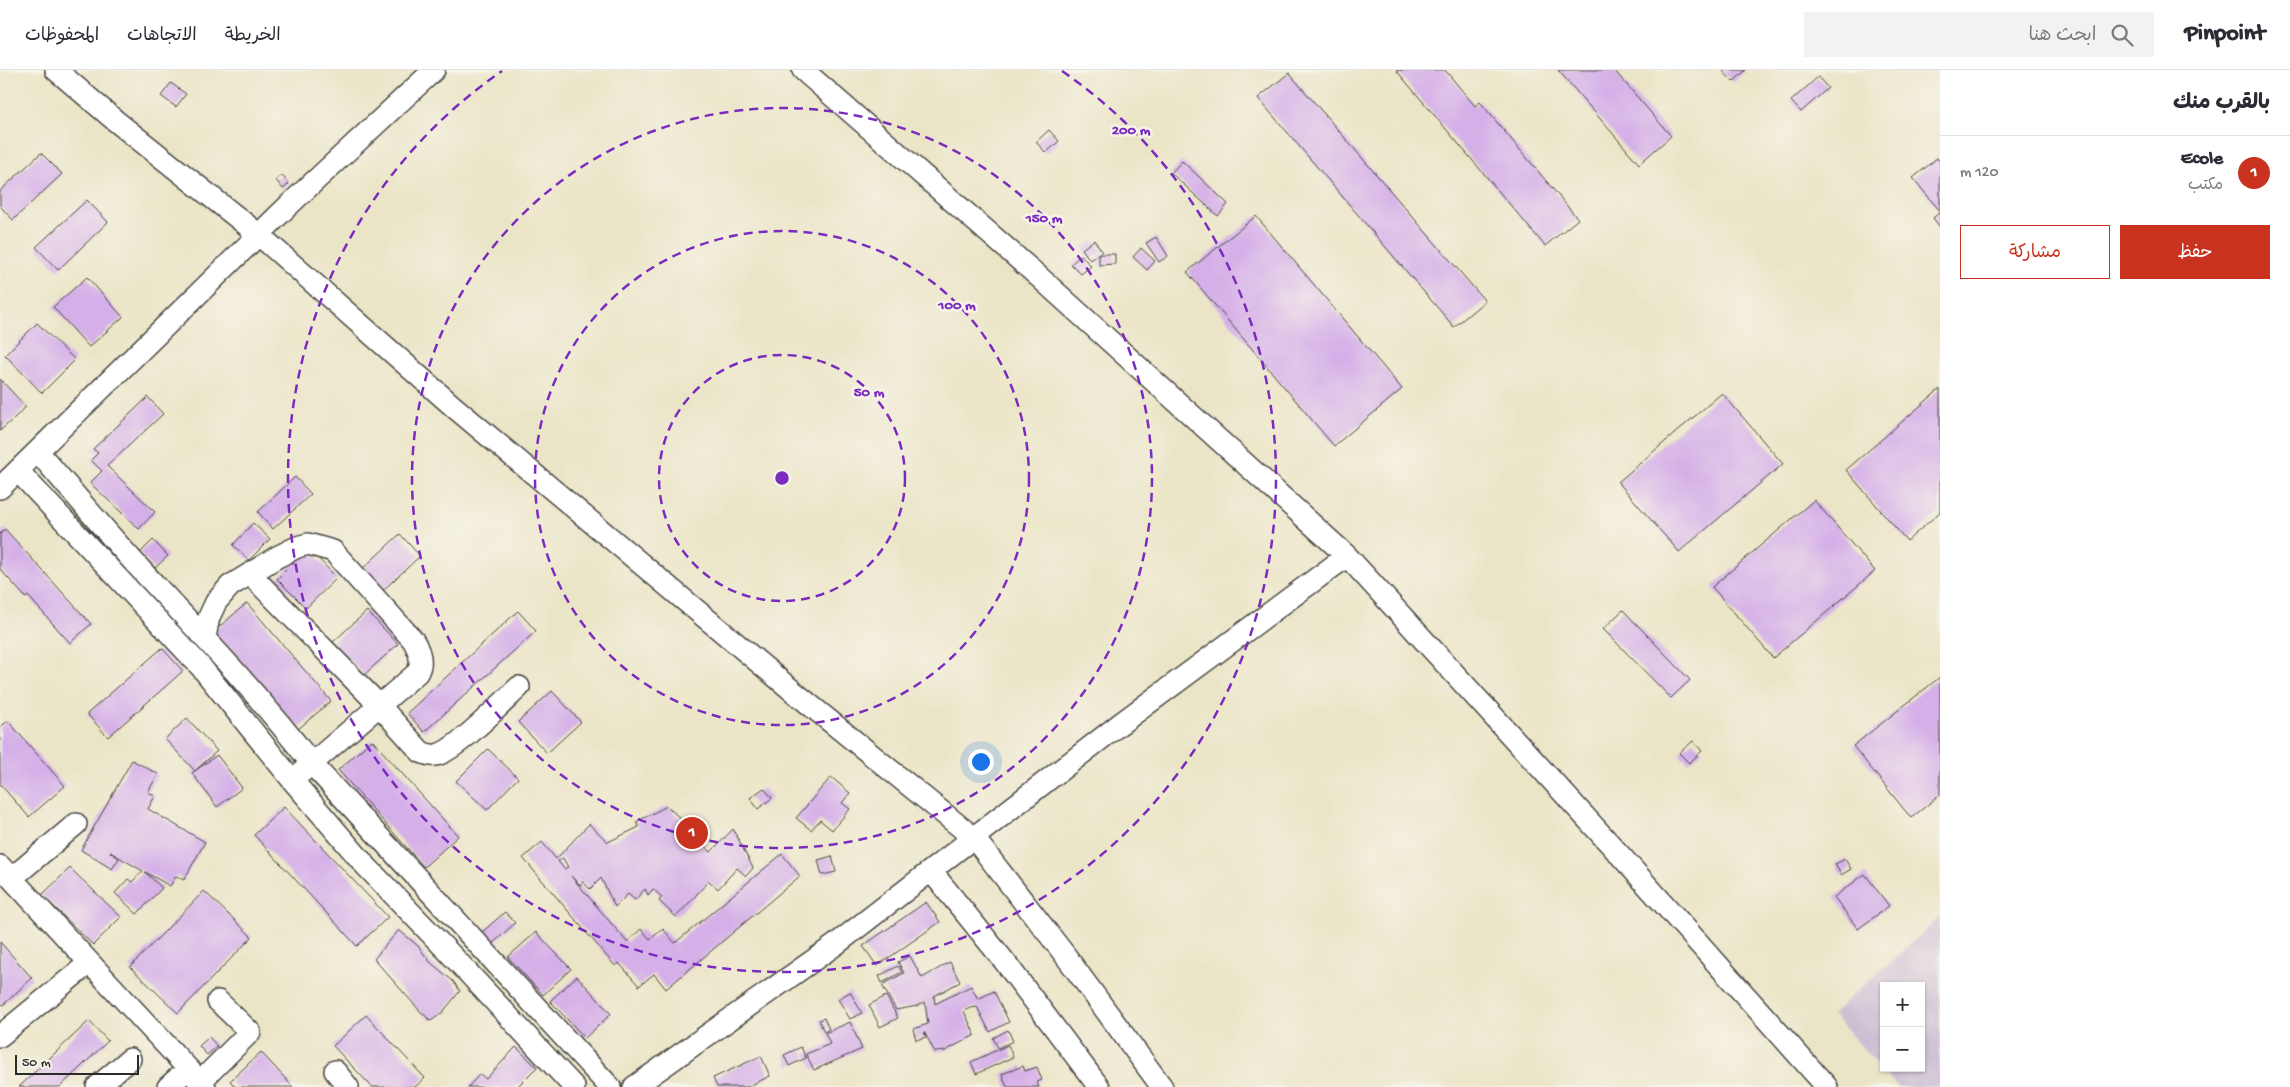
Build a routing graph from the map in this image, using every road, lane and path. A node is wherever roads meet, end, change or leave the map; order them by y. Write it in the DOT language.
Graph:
graph roads {
  1 [pos="56,70"];
  2 [pos="434,70"];
  3 [pos="803,70"];
  4 [pos="258,234"];
  5 [pos="38,452"];
  6 [pos="18,471"];
  7 [pos="0,488"];
  8 [pos="1347,556"];
  9 [pos="250,574"];
  10 [pos="206,637"];
  11 [pos="232,667"];
  12 [pos="212,683"];
  13 [pos="519,687"];
  14 [pos="378,704"];
  15 [pos="311,762"];
  16 [pos="292,781"];
  17 [pos="76,824"];
  18 [pos="974,838"];
  19 [pos="931,871"];
  20 [pos="6,872"];
  21 [pos="89,963"];
  22 [pos="218,1001"];
  23 [pos="1,1033"];
  24 [pos="130,1059"];
  25 [pos="198,1079"];
  26 [pos="97,1087"];
  27 [pos="168,1087"];
  28 [pos="574,1087"];
  29 [pos="610,1087"];
  30 [pos="634,1087"];
  31 [pos="1099,1087"];
  32 [pos="1162,1087"];
  33 [pos="1827,1087"];
  1 -- 4 [label="street"];
  2 -- 4 [label="street"];
  3 -- 8 [label="street"];
  4 -- 5 [label="street"];
  4 -- 18 [label="street"];
  5 -- 6 [label="street"];
  5 -- 10 [label="street"];
  6 -- 7 [label="street"];
  6 -- 12 [label="street"];
  8 -- 18 [label="street"];
  8 -- 33 [label="street"];
  9 -- 10 [label="street"];
  9 -- 14 [label="street"];
  9 -- 14 [label="street"];
  10 -- 11 [label="street"];
  11 -- 12 [label="street"];
  11 -- 15 [label="street"];
  12 -- 16 [label="street"];
  13 -- 14 [label="street"];
  14 -- 15 [label="street"];
  15 -- 16 [label="street"];
  15 -- 29 [label="street"];
  16 -- 28 [label="street"];
  17 -- 20 [label="street"];
  18 -- 19 [label="street"];
  18 -- 32 [label="street"];
  19 -- 30 [label="street"];
  19 -- 31 [label="street"];
  20 -- 21 [label="street"];
  21 -- 23 [label="street"];
  21 -- 25 [label="street"];
  22 -- 25 [label="street"];
  24 -- 26 [label="street"];
  25 -- 27 [label="street"];
}
